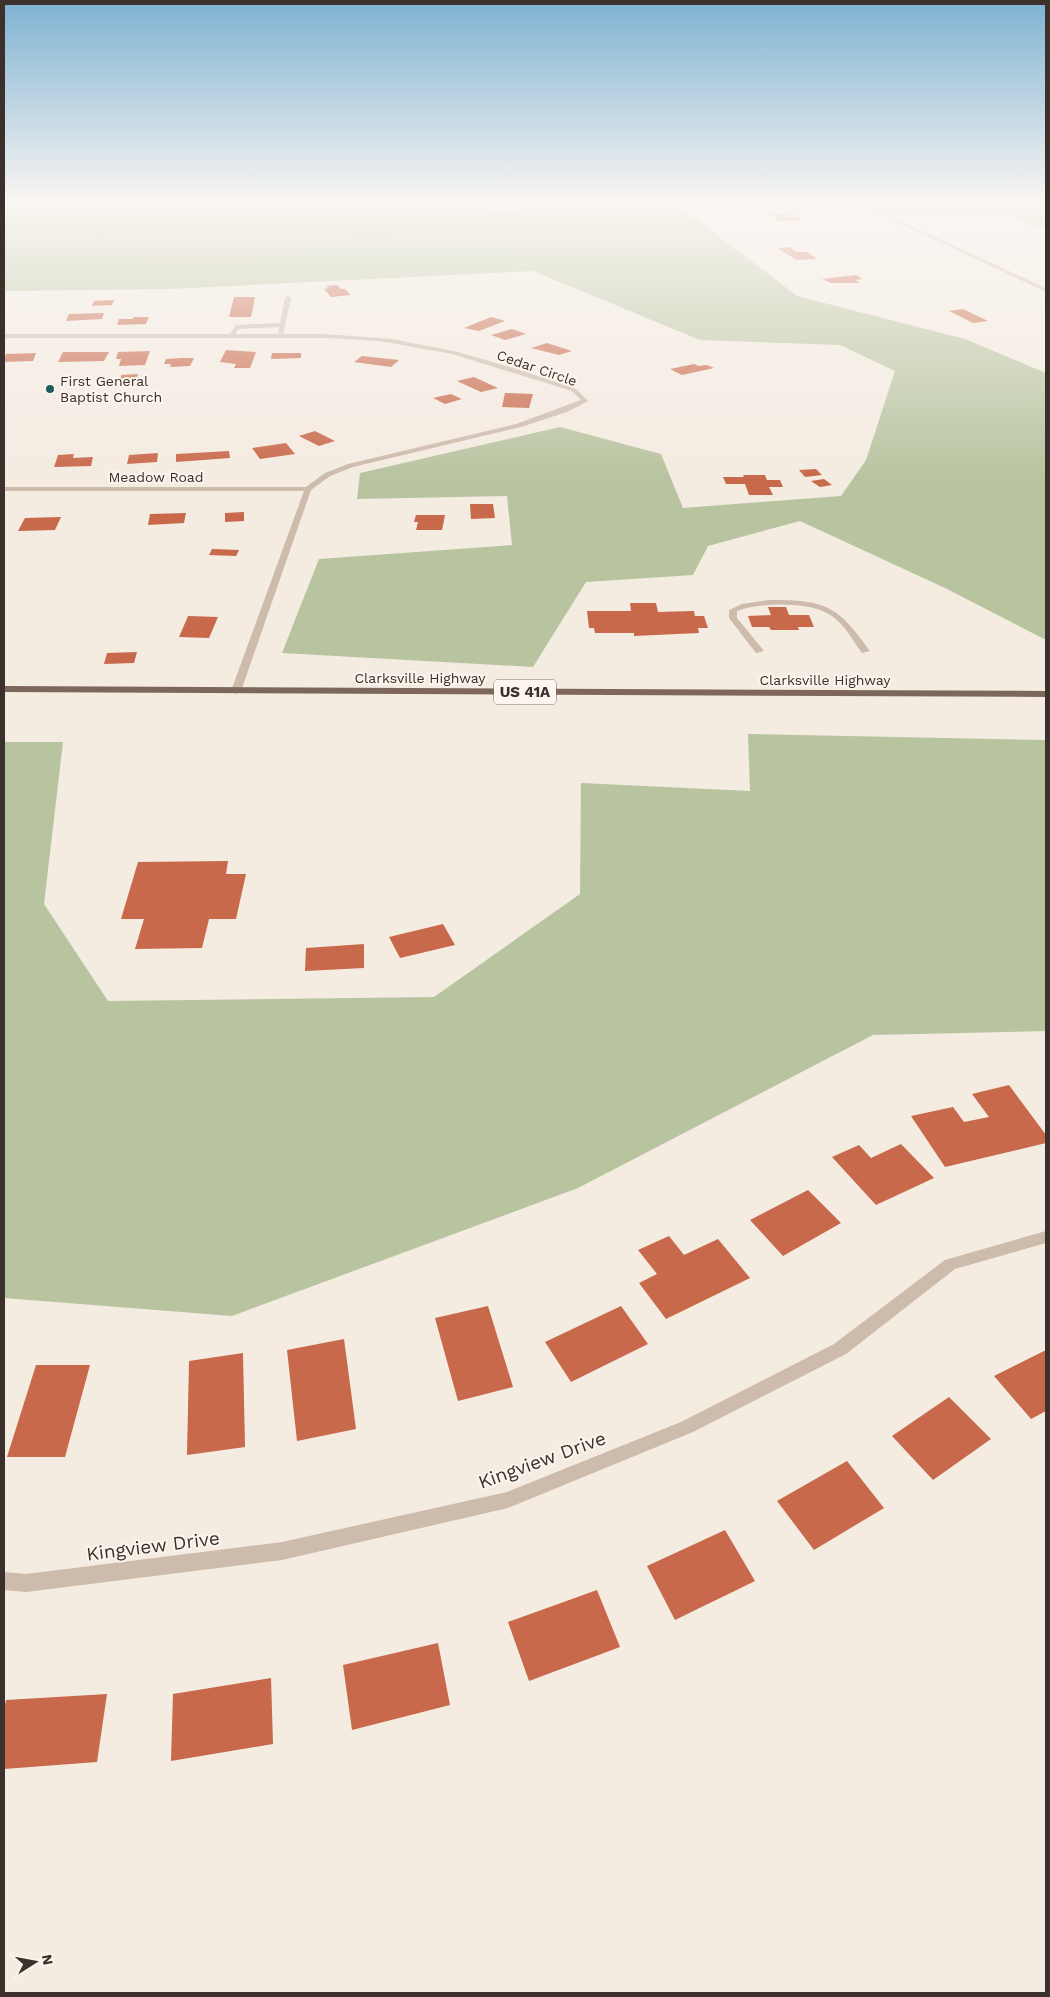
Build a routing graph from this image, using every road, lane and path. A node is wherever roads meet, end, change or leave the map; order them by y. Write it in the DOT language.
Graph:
graph roads {
  1 [pos="288,298"];
  2 [pos="282,325"];
  3 [pos="4,336"];
  4 [pos="232,336"];
  5 [pos="280,336"];
  6 [pos="4,489"];
  7 [pos="308,489"];
  8 [pos="759,651"];
  9 [pos="864,651"];
  10 [pos="4,689"];
  11 [pos="236,691"];
  12 [pos="1046,694"];
  13 [pos="1046,1237"];
  14 [pos="4,1581"];
  1 -- 2 [label="street"];
  2 -- 4 [label="street"];
  2 -- 5 [label="street"];
  3 -- 4 [label="street, Cedar Circle"];
  4 -- 5 [label="street, Cedar Circle"];
  5 -- 7 [label="street, Cedar Circle"];
  6 -- 7 [label="street, Meadow Road"];
  7 -- 11 [label="street"];
  8 -- 9 [label="street"];
  10 -- 11 [label="main road, Clarksville Highway / US 41A"];
  11 -- 12 [label="main road, Clarksville Highway / US 41A"];
  13 -- 14 [label="street, Kingview Drive"];
}
